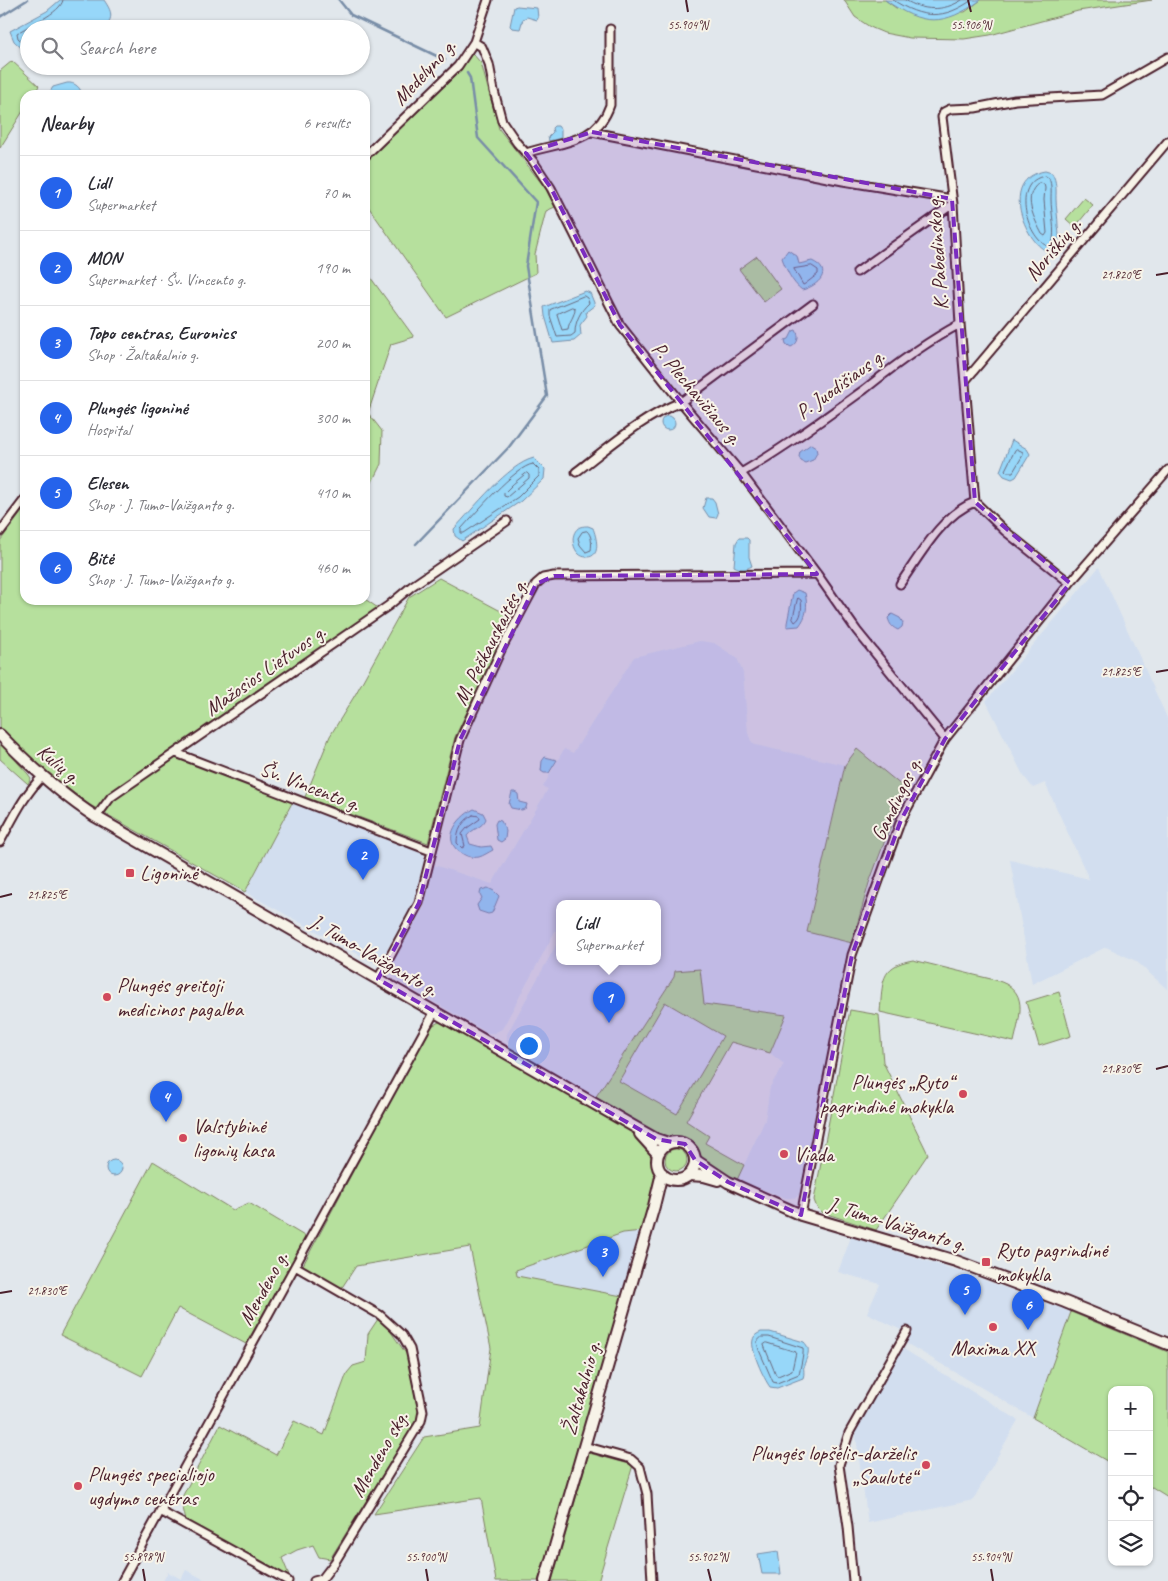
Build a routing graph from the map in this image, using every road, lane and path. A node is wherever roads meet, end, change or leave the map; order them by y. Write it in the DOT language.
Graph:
graph roads {
  1 [pos="488,0"];
  2 [pos="610,29"];
  3 [pos="474,42"];
  4 [pos="1168,57"];
  5 [pos="592,132"];
  6 [pos="1168,141"];
  7 [pos="370,151"];
  8 [pos="526,154"];
  9 [pos="952,202"];
  10 [pos="857,272"];
  11 [pos="813,304"];
  12 [pos="960,324"];
  13 [pos="965,381"];
  14 [pos="681,402"];
  15 [pos="1168,470"];
  16 [pos="576,472"];
  17 [pos="741,473"];
  18 [pos="975,502"];
  19 [pos="20,506"];
  20 [pos="506,521"];
  21 [pos="0,532"];
  22 [pos="817,574"];
  23 [pos="1070,583"];
  24 [pos="900,584"];
  25 [pos="0,735"];
  26 [pos="945,739"];
  27 [pos="176,753"];
  28 [pos="42,777"];
  29 [pos="96,817"];
  30 [pos="0,842"];
  31 [pos="431,851"];
  32 [pos="378,979"];
  33 [pos="435,1011"];
  34 [pos="632,1126"];
  35 [pos="668,1143"];
  36 [pos="658,1154"];
  37 [pos="695,1160"];
  38 [pos="662,1174"];
  39 [pos="689,1175"];
  40 [pos="673,1180"];
  41 [pos="728,1182"];
  42 [pos="654,1206"];
  43 [pos="801,1214"];
  44 [pos="296,1266"];
  45 [pos="907,1331"];
  46 [pos="1168,1344"];
  47 [pos="584,1446"];
  48 [pos="160,1511"];
  49 [pos="122,1581"];
  50 [pos="288,1581"];
  51 [pos="314,1581"];
  52 [pos="545,1581"];
  53 [pos="652,1581"];
  54 [pos="853,1581"];
  1 -- 3 [label="street, Medelyno g."];
  2 -- 5 [label="street"];
  3 -- 7 [label="street, Medelyno g."];
  3 -- 8 [label="street, P. Plechavičiaus g."];
  4 -- 9 [label="street, K. Pabedinsko g."];
  5 -- 8 [label="street"];
  5 -- 9 [label="street"];
  6 -- 13 [label="street, Noriškių g."];
  8 -- 14 [label="street, P. Plechavičiaus g."];
  9 -- 10 [label="street"];
  9 -- 12 [label="street, K. Pabedinsko g."];
  11 -- 14 [label="street"];
  12 -- 13 [label="street, K. Pabedinsko g."];
  12 -- 17 [label="street, P. Juodišiaus g."];
  13 -- 18 [label="street, K. Pabedinsko g."];
  14 -- 16 [label="street"];
  14 -- 17 [label="street, P. Plechavičiaus g."];
  15 -- 23 [label="street, Gandingos g."];
  17 -- 22 [label="street, P. Plechavičiaus g."];
  18 -- 23 [label="street"];
  18 -- 24 [label="street"];
  19 -- 21 [label="street"];
  20 -- 27 [label="street, Mažosios Lietuvos g."];
  22 -- 26 [label="street, P. Plechavičiaus g."];
  22 -- 31 [label="street, M. Pečkauskaitės g."];
  23 -- 26 [label="street, Gandingos g."];
  25 -- 28 [label="main road, Kulių g."];
  26 -- 43 [label="street, Gandingos g."];
  27 -- 29 [label="street, Mažosios Lietuvos g."];
  27 -- 31 [label="street, Šv. Vincento g."];
  28 -- 29 [label="main road, Kulių g."];
  28 -- 30 [label="street"];
  29 -- 32 [label="main road, J. Tumo-Vaižganto g."];
  31 -- 32 [label="street, M. Pečkauskaitės g."];
  32 -- 33 [label="main road, J. Tumo-Vaižganto g."];
  33 -- 34 [label="main road, J. Tumo-Vaižganto g."];
  33 -- 44 [label="street, Mendeno g."];
  34 -- 35 [label="main road, J. Tumo-Vaižganto g."];
  34 -- 36 [label="main road, J. Tumo-Vaižganto g."];
  35 -- 36 [label="main road"];
  35 -- 37 [label="main road"];
  36 -- 38 [label="main road"];
  37 -- 39 [label="main road"];
  37 -- 41 [label="main road, J. Tumo-Vaižganto g."];
  38 -- 40 [label="main road"];
  38 -- 42 [label="main road, Žaltakalnio g."];
  39 -- 40 [label="main road"];
  39 -- 41 [label="main road, J. Tumo-Vaižganto g."];
  40 -- 42 [label="main road, Žaltakalnio g."];
  41 -- 43 [label="main road, J. Tumo-Vaižganto g."];
  42 -- 47 [label="main road, Žaltakalnio g."];
  43 -- 46 [label="main road, J. Tumo-Vaižganto g."];
  44 -- 48 [label="street, Mendeno g."];
  44 -- 51 [label="street, Mendeno skg."];
  45 -- 54 [label="street"];
  47 -- 52 [label="main road, Žaltakalnio g."];
  47 -- 53 [label="street"];
  48 -- 49 [label="street, Mendeno g."];
  48 -- 50 [label="street"];
}
